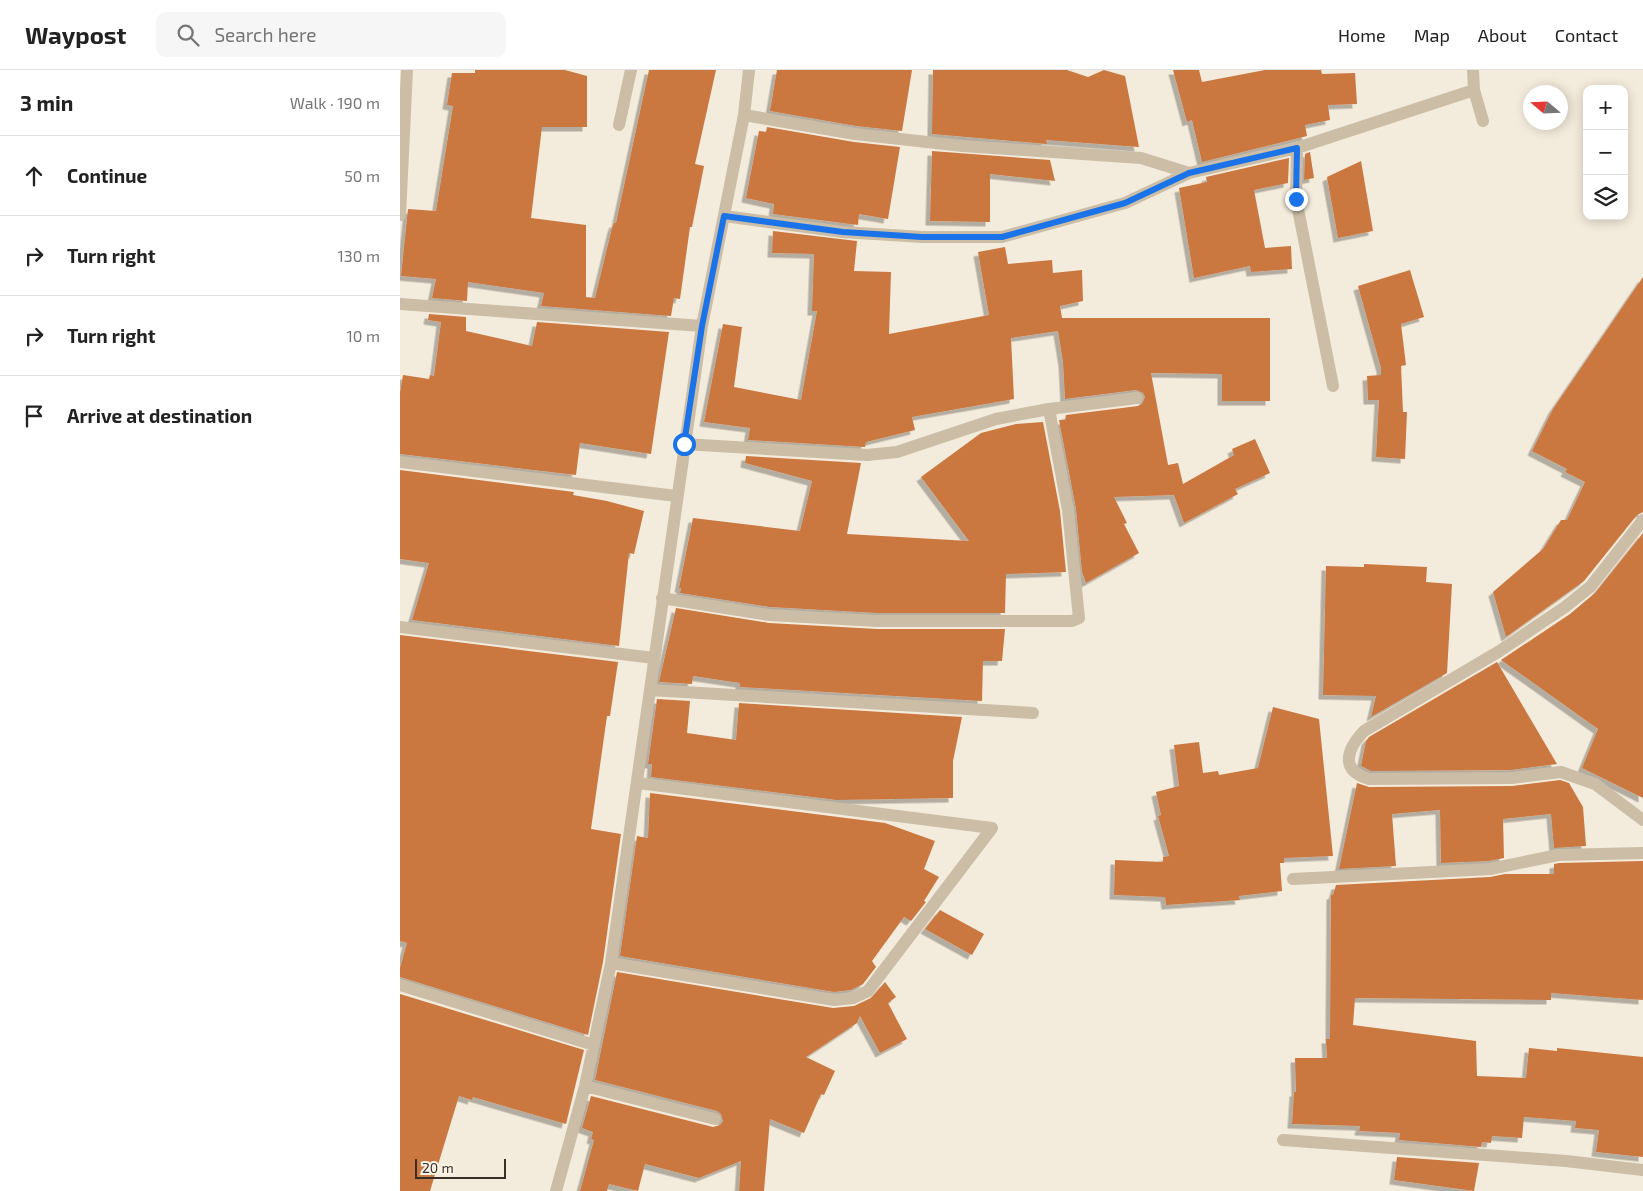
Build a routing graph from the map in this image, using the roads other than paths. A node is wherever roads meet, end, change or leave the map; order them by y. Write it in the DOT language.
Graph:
graph roads {
  1 [pos="407,70"];
  2 [pos="631,70"];
  3 [pos="749,70"];
  4 [pos="1473,70"];
  5 [pos="1474,90"];
  6 [pos="744,115"];
  7 [pos="1483,121"];
  8 [pos="618,125"];
  9 [pos="1297,148"];
  10 [pos="1189,173"];
  11 [pos="400,215"];
  12 [pos="724,216"];
  13 [pos="400,304"];
  14 [pos="702,326"];
  15 [pos="1333,386"];
  16 [pos="1137,398"];
  17 [pos="1049,409"];
  18 [pos="684,444"];
  19 [pos="400,462"];
  20 [pos="676,496"];
  21 [pos="1643,520"];
  22 [pos="662,598"];
  23 [pos="400,627"];
  24 [pos="654,658"];
  25 [pos="650,690"];
  26 [pos="1033,713"];
  27 [pos="638,783"];
  28 [pos="1643,820"];
  29 [pos="1643,853"];
  30 [pos="1294,879"];
  31 [pos="611,963"];
  32 [pos="400,985"];
  33 [pos="594,1045"];
  34 [pos="584,1086"];
  35 [pos="715,1119"];
  36 [pos="1283,1140"];
  37 [pos="1643,1170"];
  38 [pos="556,1191"];
  1 -- 11 [label="street"];
  2 -- 8 [label="street"];
  3 -- 6 [label="street"];
  4 -- 5 [label="street"];
  5 -- 7 [label="street"];
  5 -- 9 [label="street"];
  6 -- 10 [label="street"];
  6 -- 12 [label="street"];
  9 -- 10 [label="street"];
  9 -- 15 [label="street"];
  10 -- 12 [label="street"];
  12 -- 14 [label="street"];
  13 -- 14 [label="street"];
  14 -- 18 [label="street"];
  16 -- 17 [label="street"];
  17 -- 18 [label="street"];
  17 -- 22 [label="street"];
  18 -- 20 [label="street"];
  19 -- 20 [label="street"];
  20 -- 22 [label="street"];
  21 -- 28 [label="street"];
  22 -- 24 [label="street"];
  23 -- 24 [label="street"];
  24 -- 25 [label="street"];
  25 -- 26 [label="street"];
  25 -- 27 [label="street"];
  27 -- 31 [label="street"];
  27 -- 31 [label="street"];
  29 -- 30 [label="street"];
  31 -- 33 [label="street"];
  32 -- 33 [label="street"];
  33 -- 34 [label="street"];
  34 -- 35 [label="street"];
  34 -- 38 [label="street"];
  36 -- 37 [label="street"];
}
